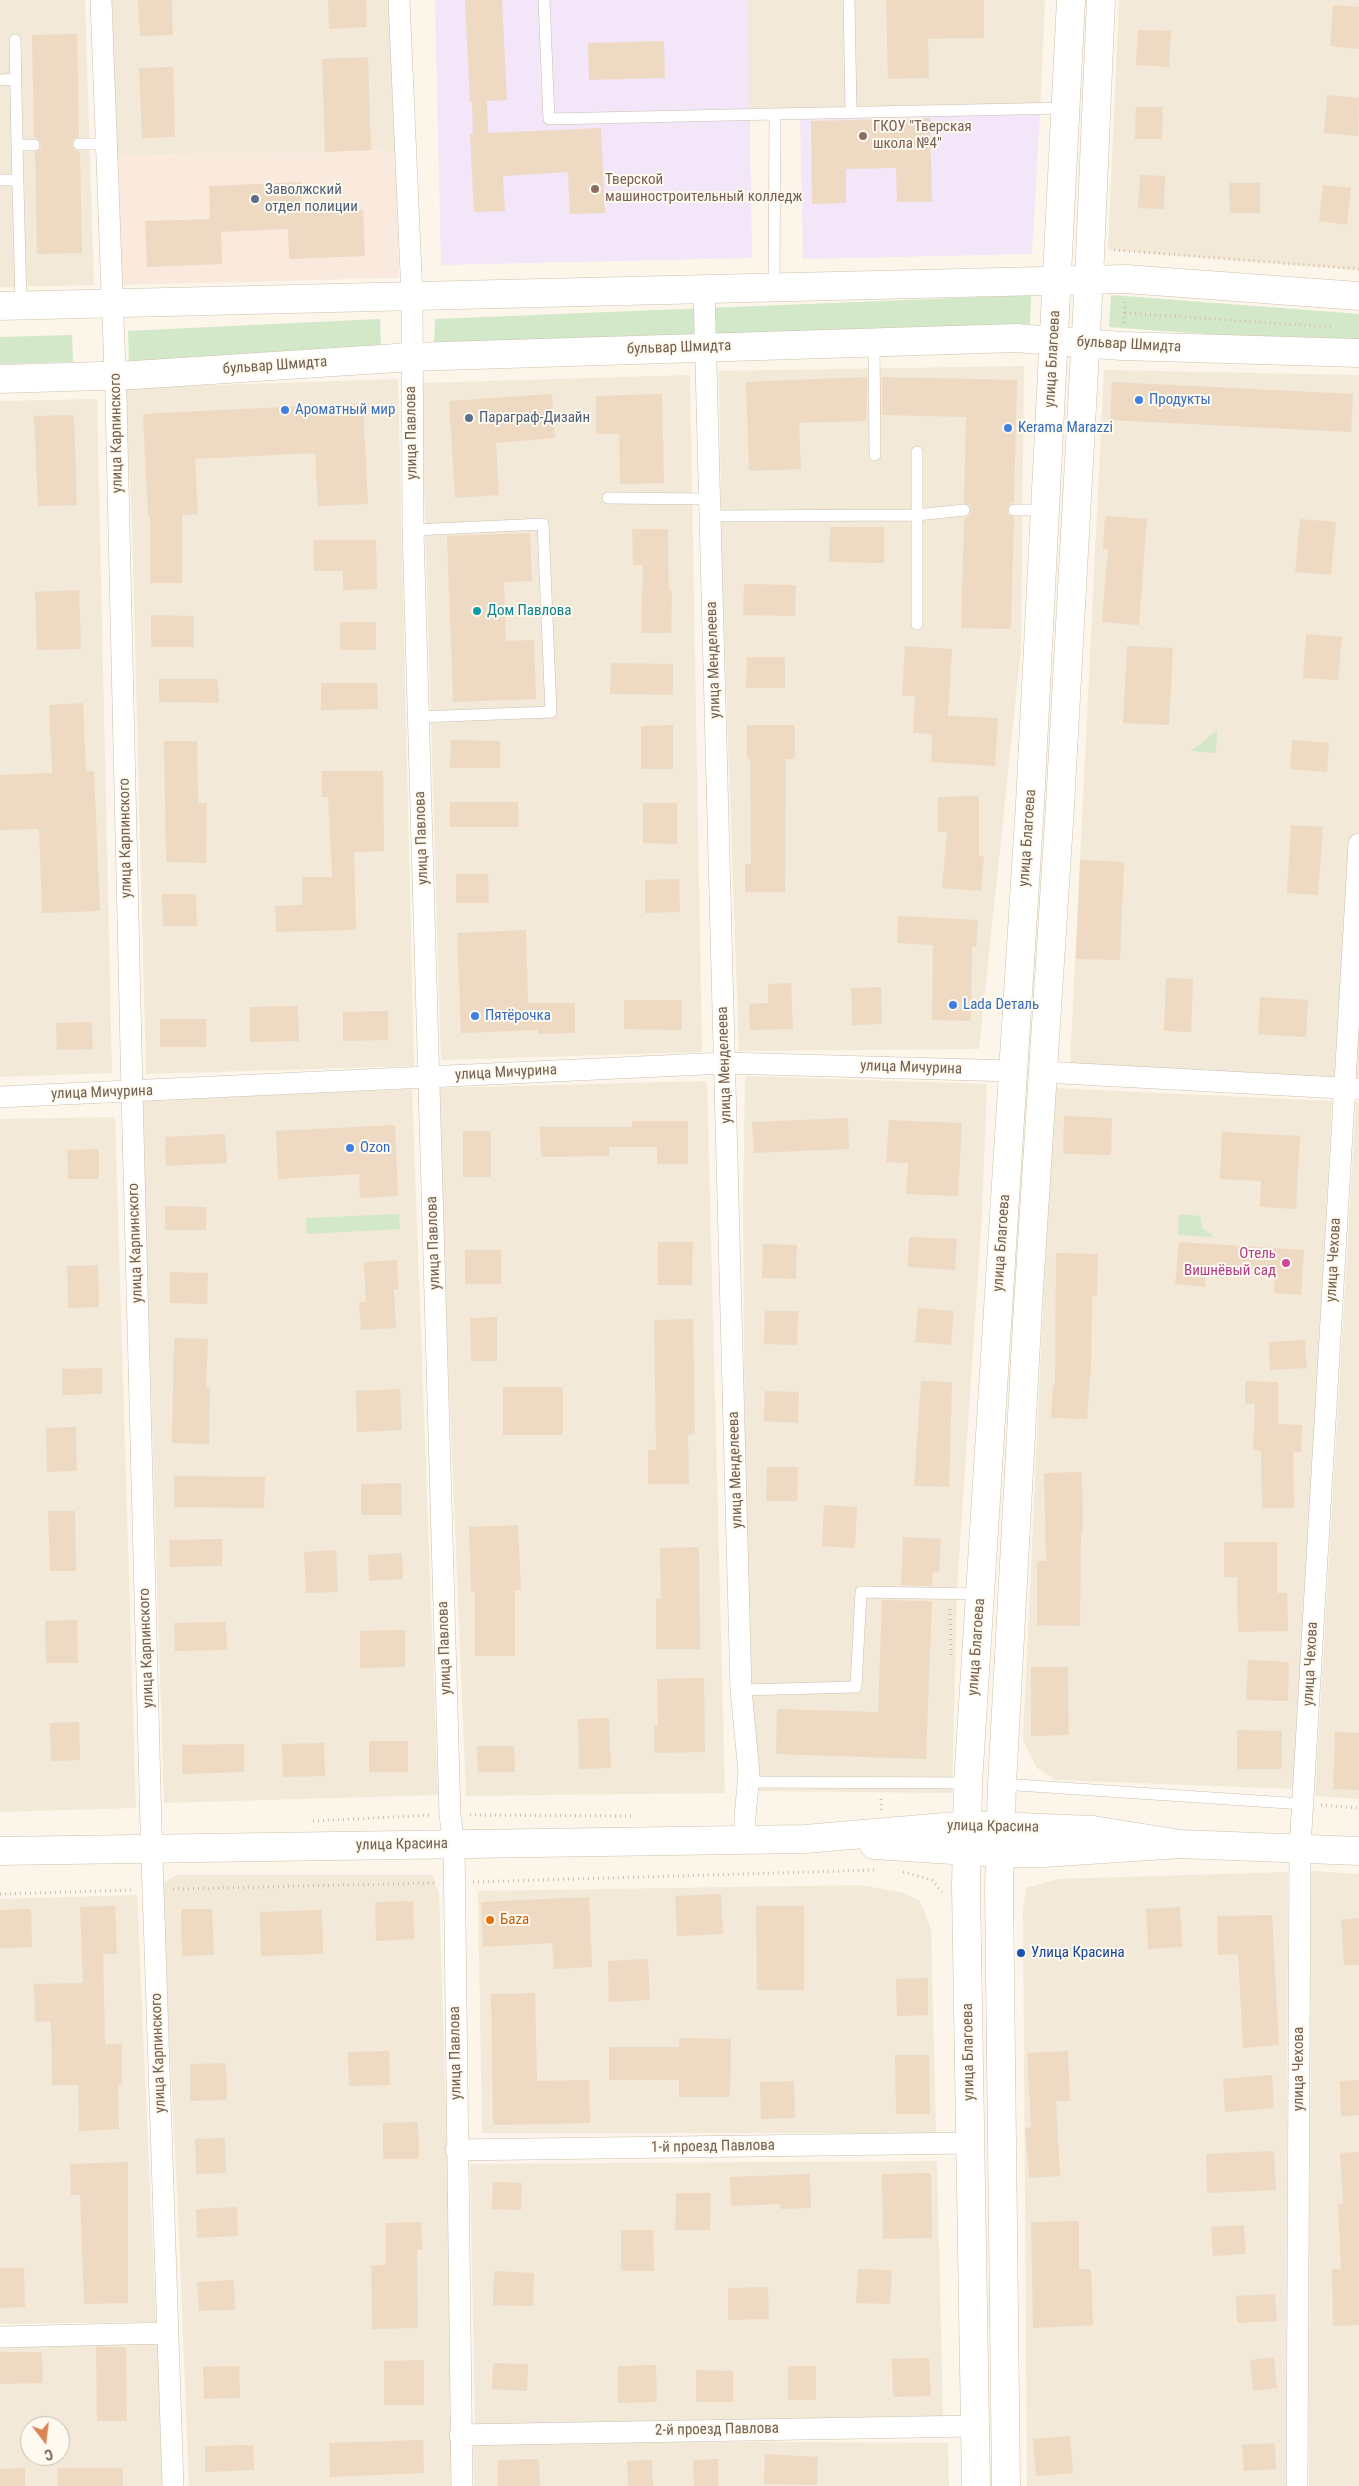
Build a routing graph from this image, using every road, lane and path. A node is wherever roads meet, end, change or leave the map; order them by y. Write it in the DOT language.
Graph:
graph roads {
  1 [pos="102,0"];
  2 [pos="399,0"];
  3 [pos="544,0"];
  4 [pos="849,0"];
  5 [pos="1071,0"];
  6 [pos="1101,0"];
  7 [pos="15,40"];
  8 [pos="16,79"];
  9 [pos="0,80"];
  10 [pos="1066,108"];
  11 [pos="851,112"];
  12 [pos="775,114"];
  13 [pos="79,144"];
  14 [pos="106,144"];
  15 [pos="17,145"];
  16 [pos="34,145"];
  17 [pos="0,180"];
  18 [pos="18,180"];
  19 [pos="1108,250"];
  20 [pos="1359,269"];
  21 [pos="1089,279"];
  22 [pos="1057,280"];
  23 [pos="774,288"];
  24 [pos="704,289"];
  25 [pos="412,296"];
  26 [pos="1359,296"];
  27 [pos="112,304"];
  28 [pos="10,306"];
  29 [pos="1125,314"];
  30 [pos="1340,327"];
  31 [pos="1054,340"];
  32 [pos="874,342"];
  33 [pos="1086,343"];
  34 [pos="706,347"];
  35 [pos="1359,353"];
  36 [pos="412,357"];
  37 [pos="116,376"];
  38 [pos="0,380"];
  39 [pos="917,452"];
  40 [pos="875,455"];
  41 [pos="608,498"];
  42 [pos="710,507"];
  43 [pos="964,510"];
  44 [pos="1014,510"];
  45 [pos="1045,510"];
  46 [pos="917,515"];
  47 [pos="413,530"];
  48 [pos="917,624"];
  49 [pos="418,717"];
  50 [pos="1359,844"];
  51 [pos="1015,1040"];
  52 [pos="725,1063"];
  53 [pos="1013,1071"];
  54 [pos="1043,1072"];
  55 [pos="429,1077"];
  56 [pos="1352,1089"];
  57 [pos="132,1092"];
  58 [pos="0,1097"];
  59 [pos="1040,1106"];
  60 [pos="950,1593"];
  61 [pos="981,1594"];
  62 [pos="951,1661"];
  63 [pos="741,1690"];
  64 [pos="749,1782"];
  65 [pos="968,1783"];
  66 [pos="1002,1784"];
  67 [pos="1303,1804"];
  68 [pos="1359,1808"];
  69 [pos="968,1825"];
  70 [pos="1001,1825"];
  71 [pos="805,1839"];
  72 [pos="745,1840"];
  73 [pos="454,1844"];
  74 [pos="1180,1844"];
  75 [pos="1300,1848"];
  76 [pos="152,1850"];
  77 [pos="0,1851"];
  78 [pos="1359,1851"];
  79 [pos="967,1852"];
  80 [pos="1000,1853"];
  81 [pos="880,1870"];
  82 [pos="897,1872"];
  83 [pos="454,1883"];
  84 [pos="153,1890"];
  85 [pos="0,1894"];
  86 [pos="944,1898"];
  87 [pos="970,2143"];
  88 [pos="456,2150"];
  89 [pos="168,2333"];
  90 [pos="0,2337"];
  91 [pos="975,2426"];
  92 [pos="460,2435"];
  93 [pos="173,2486"];
  94 [pos="462,2486"];
  95 [pos="976,2486"];
  96 [pos="1006,2486"];
  97 [pos="1297,2486"];
  1 -- 14 [label="street, улица Карпинского"];
  2 -- 25 [label="street, улица Павлова"];
  3 -- 12 [label="lane"];
  4 -- 11 [label="lane"];
  5 -- 10 [label="main road, улица Благоева"];
  6 -- 21 [label="main road, улица Благоева"];
  7 -- 8 [label="lane"];
  8 -- 9 [label="lane"];
  8 -- 15 [label="lane"];
  10 -- 11 [label="lane"];
  10 -- 22 [label="main road, улица Благоева"];
  11 -- 12 [label="lane"];
  12 -- 23 [label="lane"];
  13 -- 14 [label="lane"];
  14 -- 27 [label="street, улица Карпинского"];
  15 -- 16 [label="lane"];
  15 -- 18 [label="lane"];
  17 -- 18 [label="lane"];
  18 -- 28 [label="lane"];
  19 -- 20 [label="path"];
  21 -- 22 [label="main road"];
  21 -- 26 [label="main road"];
  21 -- 33 [label="main road, улица Благоева"];
  22 -- 23 [label="main road"];
  22 -- 31 [label="main road, улица Благоева"];
  23 -- 24 [label="main road"];
  24 -- 25 [label="main road"];
  24 -- 34 [label="street, улица Менделеева"];
  25 -- 27 [label="main road"];
  25 -- 36 [label="street, улица Павлова"];
  27 -- 28 [label="main road"];
  27 -- 37 [label="street, улица Карпинского"];
  29 -- 30 [label="path"];
  31 -- 32 [label="main road, бульвар Шмидта"];
  31 -- 33 [label="main road, бульвар Шмидта"];
  31 -- 45 [label="main road, улица Благоева"];
  32 -- 34 [label="main road, бульвар Шмидта"];
  32 -- 40 [label="lane"];
  33 -- 35 [label="main road, бульвар Шмидта"];
  33 -- 54 [label="main road, улица Благоева"];
  34 -- 36 [label="main road, бульвар Шмидта"];
  34 -- 42 [label="street, улица Менделеева"];
  36 -- 37 [label="main road, бульвар Шмидта"];
  36 -- 47 [label="street, улица Павлова"];
  37 -- 38 [label="main road, бульвар Шмидта"];
  37 -- 57 [label="street, улица Карпинского"];
  39 -- 46 [label="lane"];
  41 -- 42 [label="lane"];
  42 -- 46 [label="lane"];
  42 -- 52 [label="street, улица Менделеева"];
  43 -- 46 [label="lane"];
  44 -- 45 [label="lane"];
  45 -- 51 [label="main road, улица Благоева"];
  46 -- 48 [label="lane"];
  47 -- 49 [label="street, улица Павлова"];
  47 -- 49 [label="lane"];
  49 -- 55 [label="street, улица Павлова"];
  50 -- 56 [label="street, улица Чехова"];
  51 -- 53 [label="main road, улица Благоева"];
  51 -- 54 [label="main road"];
  52 -- 53 [label="street, улица Мичурина"];
  52 -- 55 [label="street, улица Мичурина"];
  52 -- 63 [label="street, улица Менделеева"];
  53 -- 59 [label="main road"];
  53 -- 61 [label="main road, улица Благоева"];
  54 -- 56 [label="street"];
  54 -- 59 [label="main road, улица Благоева"];
  55 -- 57 [label="street, улица Мичурина"];
  55 -- 73 [label="street, улица Павлова"];
  56 -- 67 [label="street, улица Чехова"];
  57 -- 58 [label="street, улица Мичурина"];
  57 -- 76 [label="street, улица Карпинского"];
  59 -- 66 [label="main road, улица Благоева"];
  60 -- 61 [label="lane"];
  60 -- 62 [label="path"];
  60 -- 63 [label="lane"];
  61 -- 65 [label="main road, улица Благоева"];
  63 -- 64 [label="street, улица Менделеева"];
  64 -- 65 [label="lane"];
  64 -- 72 [label="street, улица Менделеева"];
  65 -- 69 [label="main road, улица Благоева"];
  66 -- 67 [label="lane"];
  66 -- 70 [label="main road, улица Благоева"];
  67 -- 68 [label="path"];
  67 -- 75 [label="street, улица Чехова"];
  69 -- 70 [label="main road, улица Красина"];
  69 -- 71 [label="main road, улица Красина"];
  69 -- 79 [label="main road, улица Благоева"];
  70 -- 74 [label="main road, улица Красина"];
  70 -- 80 [label="main road, улица Благоева"];
  71 -- 72 [label="main road, улица Красина"];
  71 -- 79 [label="main road, улица Красина"];
  72 -- 73 [label="main road, улица Красина"];
  73 -- 76 [label="main road, улица Красина"];
  73 -- 83 [label="street, улица Павлова"];
  74 -- 75 [label="main road, улица Красина"];
  74 -- 80 [label="main road, улица Красина"];
  75 -- 78 [label="main road, улица Красина"];
  75 -- 97 [label="street, улица Чехова"];
  76 -- 77 [label="main road, улица Красина"];
  76 -- 84 [label="street, улица Карпинского"];
  79 -- 80 [label="main road, улица Красина"];
  79 -- 87 [label="main road, улица Благоева"];
  80 -- 96 [label="main road, улица Благоева"];
  81 -- 83 [label="path"];
  82 -- 86 [label="path"];
  83 -- 84 [label="path"];
  83 -- 88 [label="street, улица Павлова"];
  84 -- 85 [label="path"];
  84 -- 89 [label="street, улица Карпинского"];
  87 -- 88 [label="street, 1-й проезд Павлова"];
  87 -- 91 [label="main road, улица Благоева"];
  88 -- 92 [label="street, улица Павлова"];
  89 -- 90 [label="street"];
  89 -- 93 [label="street, улица Карпинского"];
  91 -- 92 [label="street, 2-й проезд Павлова"];
  91 -- 95 [label="main road, улица Благоева"];
  92 -- 94 [label="street, улица Павлова"];
}
